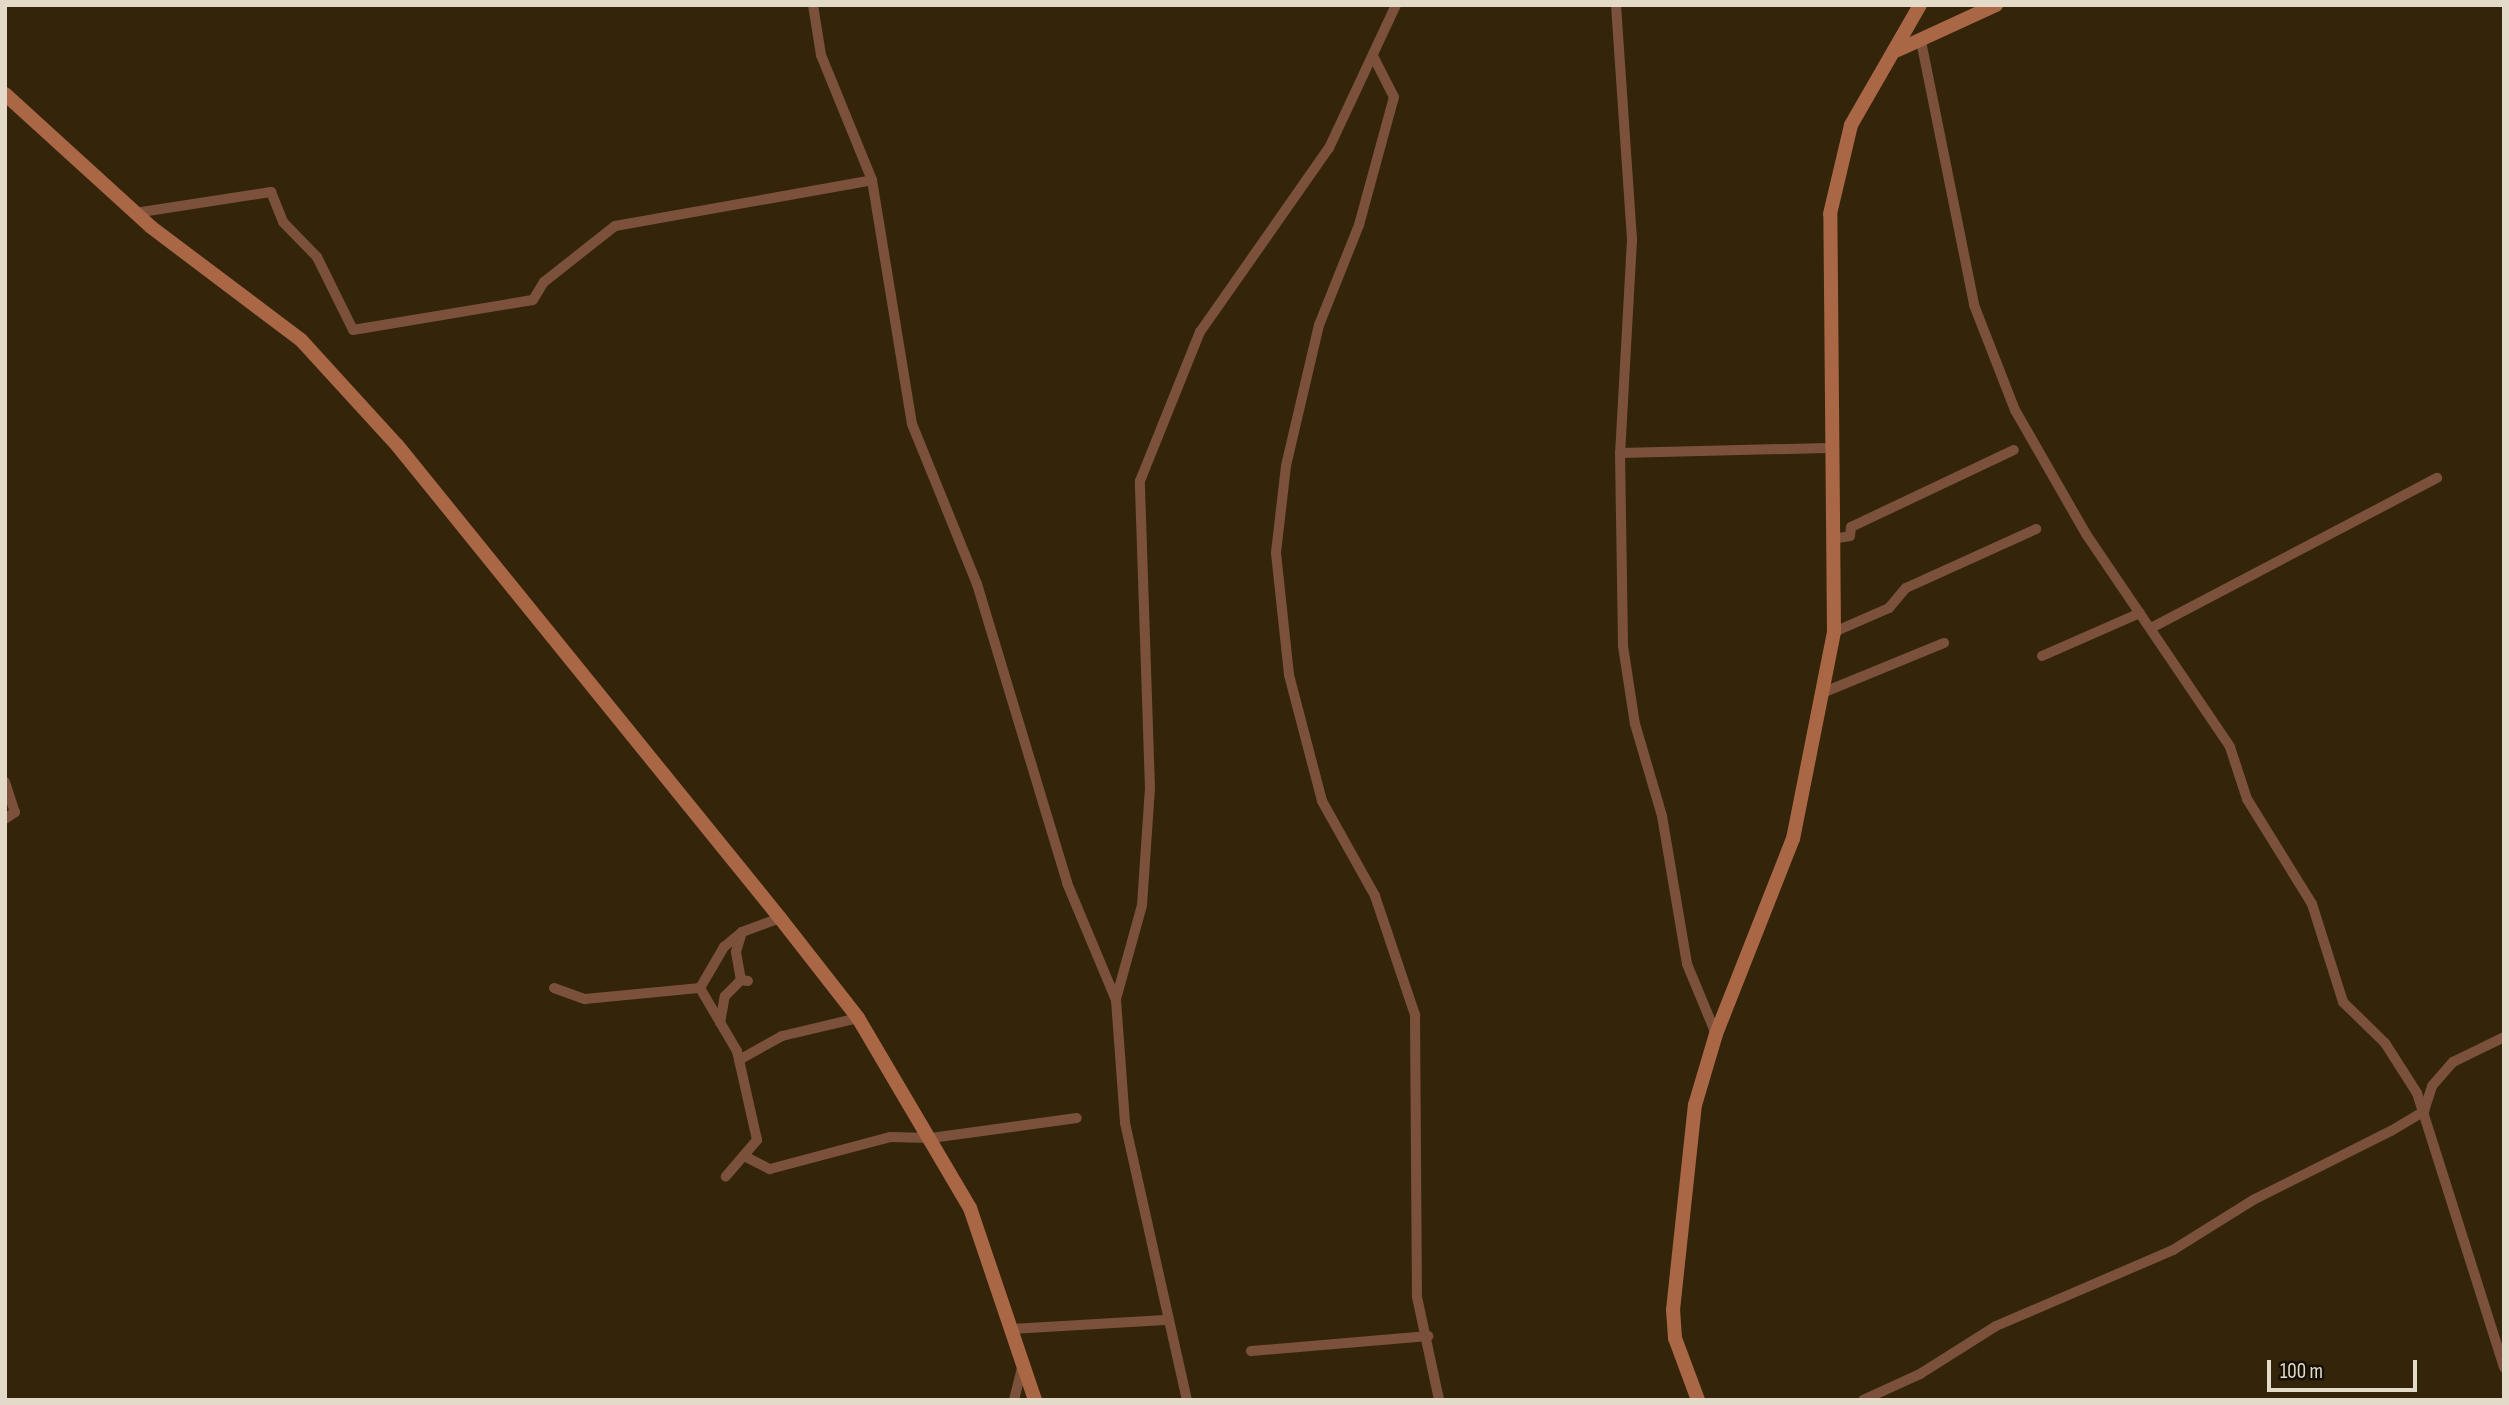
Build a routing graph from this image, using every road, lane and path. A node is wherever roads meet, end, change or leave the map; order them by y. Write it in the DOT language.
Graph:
graph roads {
  1 [pos="813,5"];
  2 [pos="1396,5"];
  3 [pos="1615,5"];
  4 [pos="1920,5"];
  5 [pos="1996,5"];
  6 [pos="1921,41"];
  7 [pos="1898,50"];
  8 [pos="1373,56"];
  9 [pos="5,94"];
  10 [pos="872,180"];
  11 [pos="135,213"];
  12 [pos="1828,448"];
  13 [pos="2014,450"];
  14 [pos="1620,453"];
  15 [pos="2437,478"];
  16 [pos="2036,530"];
  17 [pos="1832,540"];
  18 [pos="2140,613"];
  19 [pos="2153,627"];
  20 [pos="1834,632"];
  21 [pos="1944,643"];
  22 [pos="2042,656"];
  23 [pos="1822,694"];
  24 [pos="5,782"];
  25 [pos="5,819"];
  26 [pos="780,918"];
  27 [pos="742,932"];
  28 [pos="554,988"];
  29 [pos="699,988"];
  30 [pos="1116,1000"];
  31 [pos="858,1018"];
  32 [pos="720,1023"];
  33 [pos="1716,1034"];
  34 [pos="2504,1037"];
  35 [pos="739,1060"];
  36 [pos="2424,1111"];
  37 [pos="1077,1118"];
  38 [pos="931,1138"];
  39 [pos="746,1157"];
  40 [pos="726,1176"];
  41 [pos="1165,1320"];
  42 [pos="1012,1329"];
  43 [pos="1427,1336"];
  44 [pos="1251,1351"];
  45 [pos="1023,1364"];
  46 [pos="2504,1368"];
  47 [pos="1014,1400"];
  48 [pos="1035,1400"];
  49 [pos="1188,1400"];
  50 [pos="1439,1400"];
  51 [pos="1698,1400"];
  52 [pos="1863,1400"];
  1 -- 10 [label="street"];
  2 -- 8 [label="street"];
  3 -- 14 [label="street"];
  4 -- 7 [label="street"];
  5 -- 6 [label="street"];
  6 -- 7 [label="street"];
  6 -- 18 [label="street"];
  7 -- 12 [label="street"];
  8 -- 30 [label="street"];
  8 -- 43 [label="street"];
  9 -- 11 [label="street"];
  10 -- 11 [label="street"];
  10 -- 30 [label="street"];
  11 -- 26 [label="street"];
  12 -- 14 [label="street"];
  12 -- 17 [label="street"];
  13 -- 17 [label="street"];
  14 -- 33 [label="street"];
  15 -- 19 [label="street"];
  16 -- 20 [label="street"];
  17 -- 20 [label="street"];
  18 -- 19 [label="street"];
  18 -- 22 [label="street"];
  19 -- 36 [label="street"];
  20 -- 23 [label="street"];
  21 -- 23 [label="street"];
  23 -- 33 [label="street"];
  24 -- 25 [label="street"];
  26 -- 27 [label="street"];
  26 -- 31 [label="street"];
  27 -- 29 [label="street"];
  27 -- 32 [label="street"];
  28 -- 29 [label="street"];
  29 -- 32 [label="street"];
  30 -- 41 [label="street"];
  31 -- 35 [label="street"];
  31 -- 38 [label="street"];
  32 -- 35 [label="street"];
  33 -- 51 [label="street"];
  34 -- 36 [label="street"];
  35 -- 39 [label="street"];
  36 -- 46 [label="street"];
  36 -- 52 [label="street"];
  37 -- 38 [label="street"];
  38 -- 39 [label="street"];
  38 -- 42 [label="street"];
  39 -- 40 [label="street"];
  41 -- 42 [label="street"];
  41 -- 49 [label="street"];
  42 -- 45 [label="street"];
  43 -- 44 [label="street"];
  43 -- 50 [label="street"];
  45 -- 47 [label="street"];
  45 -- 48 [label="street"];
}
